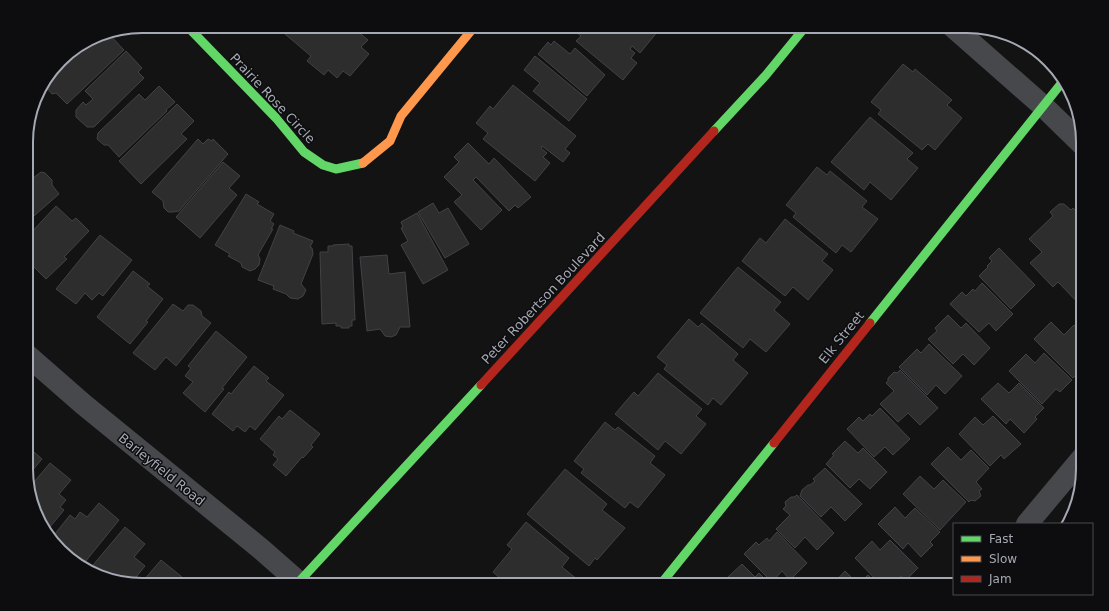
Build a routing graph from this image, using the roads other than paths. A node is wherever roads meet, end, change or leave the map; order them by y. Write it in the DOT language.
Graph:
graph roads {
  1 [pos="194,33"];
  2 [pos="469,33"];
  3 [pos="800,33"];
  4 [pos="960,33"];
  5 [pos="1060,85"];
  6 [pos="1043,106"];
  7 [pos="1076,138"];
  8 [pos="33,359"];
  9 [pos="1076,465"];
  10 [pos="1028,523"];
  11 [pos="292,578"];
  12 [pos="305,578"];
  13 [pos="666,578"];
  1 -- 2 [label="street, Prairie Rose Circle"];
  3 -- 12 [label="street, Peter Robertson Boulevard"];
  4 -- 6 [label="street"];
  5 -- 6 [label="street, Elk Street"];
  6 -- 7 [label="street"];
  6 -- 13 [label="street, Elk Street"];
  8 -- 11 [label="street, Barleyfield Road"];
  9 -- 10 [label="street"];
}
